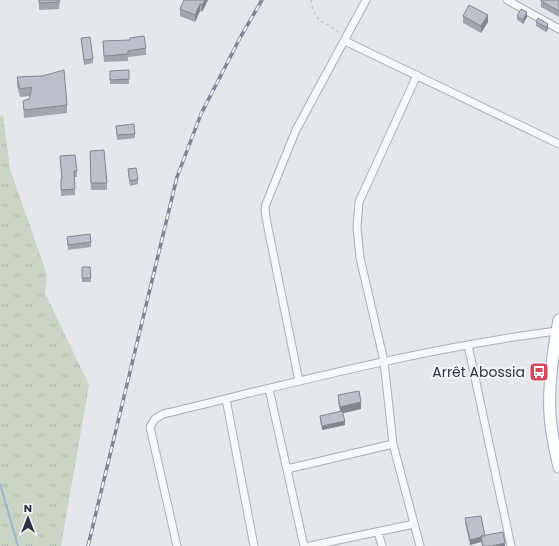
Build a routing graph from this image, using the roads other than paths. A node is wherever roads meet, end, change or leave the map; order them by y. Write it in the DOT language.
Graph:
graph roads {
  1 [pos="366,0"];
  2 [pos="507,0"];
  3 [pos="559,29"];
  4 [pos="345,41"];
  5 [pos="418,75"];
  6 [pos="559,144"];
  7 [pos="559,320"];
  8 [pos="557,332"];
  9 [pos="468,345"];
  10 [pos="384,361"];
  11 [pos="299,381"];
  12 [pos="269,389"];
  13 [pos="226,399"];
  14 [pos="393,444"];
  15 [pos="559,467"];
  16 [pos="287,469"];
  17 [pos="414,524"];
  18 [pos="378,532"];
  19 [pos="177,546"];
  20 [pos="254,546"];
  21 [pos="304,546"];
  22 [pos="310,546"];
  23 [pos="382,546"];
  24 [pos="420,546"];
  25 [pos="511,546"];
  1 -- 4 [label="street"];
  2 -- 3 [label="street"];
  4 -- 5 [label="street"];
  4 -- 11 [label="street"];
  5 -- 6 [label="street"];
  5 -- 10 [label="street"];
  7 -- 8 [label="main road"];
  8 -- 9 [label="street"];
  8 -- 15 [label="main road"];
  9 -- 10 [label="street"];
  9 -- 25 [label="street"];
  10 -- 11 [label="street"];
  10 -- 14 [label="street"];
  11 -- 12 [label="street"];
  12 -- 13 [label="street"];
  12 -- 16 [label="street"];
  13 -- 19 [label="street"];
  13 -- 20 [label="street"];
  14 -- 16 [label="street"];
  14 -- 17 [label="street"];
  16 -- 21 [label="street"];
  17 -- 18 [label="street"];
  17 -- 24 [label="street"];
  18 -- 22 [label="street"];
  18 -- 23 [label="street"];
}
